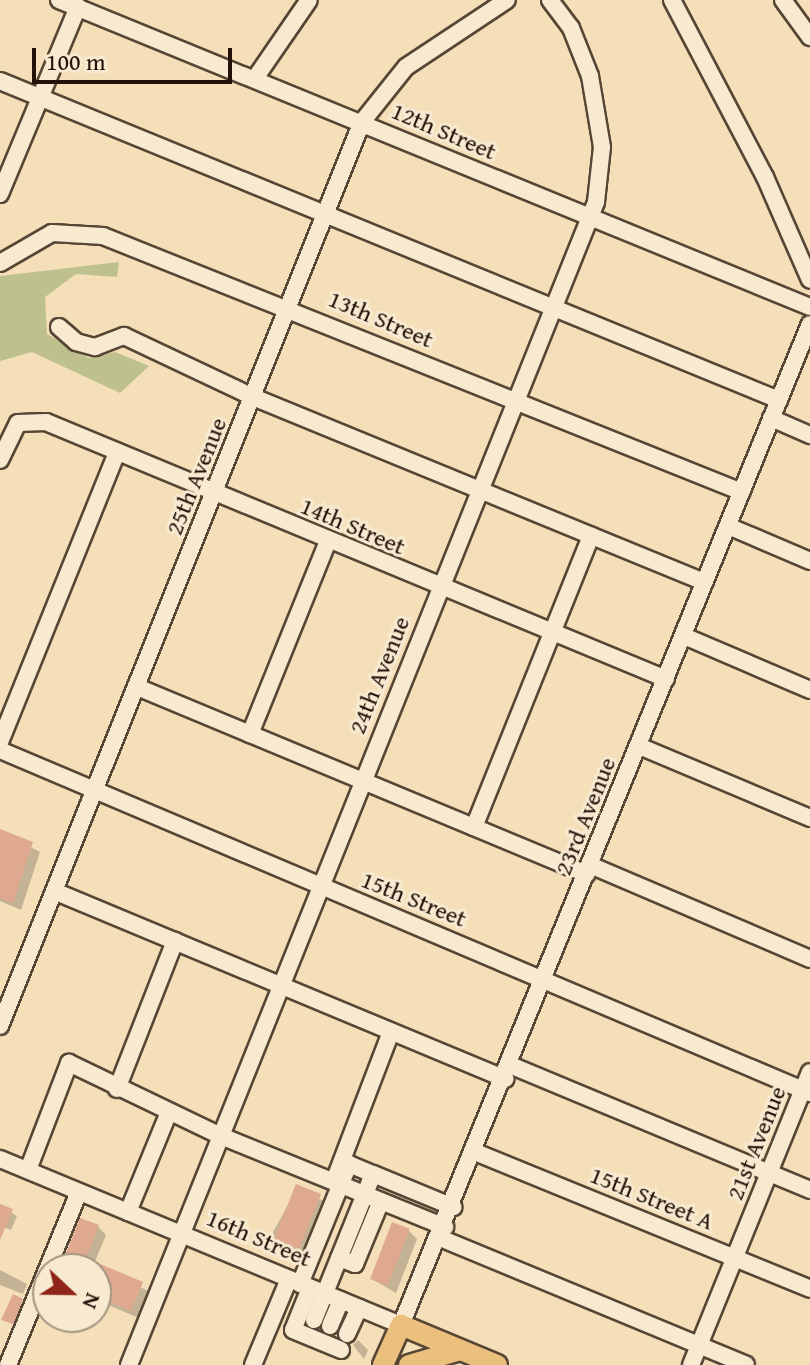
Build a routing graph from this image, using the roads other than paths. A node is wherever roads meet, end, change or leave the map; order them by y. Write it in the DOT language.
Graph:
graph roads {
  1 [pos="59,0"];
  2 [pos="309,0"];
  3 [pos="507,0"];
  4 [pos="550,0"];
  5 [pos="672,0"];
  6 [pos="783,0"];
  7 [pos="78,7"];
  8 [pos="810,37"];
  9 [pos="256,77"];
  10 [pos="0,81"];
  11 [pos="40,100"];
  12 [pos="362,122"];
  13 [pos="0,194"];
  14 [pos="324,215"];
  15 [pos="590,219"];
  16 [pos="0,263"];
  17 [pos="810,280"];
  18 [pos="290,307"];
  19 [pos="810,307"];
  20 [pos="554,308"];
  21 [pos="810,324"];
  22 [pos="59,327"];
  23 [pos="253,397"];
  24 [pos="779,400"];
  25 [pos="516,401"];
  26 [pos="771,418"];
  27 [pos="810,435"];
  28 [pos="117,452"];
  29 [pos="0,460"];
  30 [pos="481,488"];
  31 [pos="742,492"];
  32 [pos="215,493"];
  33 [pos="728,526"];
  34 [pos="591,536"];
  35 [pos="328,541"];
  36 [pos="810,561"];
  37 [pos="705,582"];
  38 [pos="439,589"];
  39 [pos="552,632"];
  40 [pos="684,636"];
  41 [pos="666,679"];
  42 [pos="137,687"];
  43 [pos="810,690"];
  44 [pos="250,734"];
  45 [pos="0,742"];
  46 [pos="639,746"];
  47 [pos="0,750"];
  48 [pos="362,781"];
  49 [pos="96,790"];
  50 [pos="810,818"];
  51 [pos="474,827"];
  52 [pos="589,870"];
  53 [pos="320,887"];
  54 [pos="54,891"];
  55 [pos="175,941"];
  56 [pos="810,959"];
  57 [pos="545,978"];
  58 [pos="281,986"];
  59 [pos="0,1026"];
  60 [pos="391,1032"];
  61 [pos="507,1072"];
  62 [pos="810,1072"];
  63 [pos="117,1089"];
  64 [pos="806,1091"];
  65 [pos="169,1112"];
  66 [pos="221,1136"];
  67 [pos="475,1152"];
  68 [pos="0,1159"];
  69 [pos="28,1170"];
  70 [pos="769,1173"];
  71 [pos="373,1174"];
  72 [pos="337,1183"];
  73 [pos="810,1190"];
  74 [pos="79,1192"];
  75 [pos="364,1194"];
  76 [pos="381,1201"];
  77 [pos="453,1207"];
  78 [pos="128,1212"];
  79 [pos="443,1233"];
  80 [pos="182,1234"];
  81 [pos="735,1257"];
  82 [pos="339,1258"];
  83 [pos="306,1286"];
  84 [pos="810,1289"];
  85 [pos="341,1300"];
  86 [pos="359,1308"];
  87 [pos="401,1325"];
  88 [pos="318,1333"];
  89 [pos="699,1345"];
  90 [pos="341,1349"];
  91 [pos="460,1350"];
  92 [pos="259,1363"];
  93 [pos="8,1365"];
  94 [pos="129,1365"];
  95 [pos="383,1365"];
  96 [pos="409,1365"];
  97 [pos="497,1365"];
  98 [pos="691,1365"];
  99 [pos="746,1365"];
  1 -- 7 [label="street, 12th Street"];
  2 -- 9 [label="street"];
  3 -- 12 [label="street, 25th Avenue"];
  4 -- 15 [label="street, 24th Avenue"];
  5 -- 17 [label="street"];
  6 -- 8 [label="street"];
  7 -- 9 [label="street, 12th Street"];
  7 -- 11 [label="street"];
  9 -- 12 [label="street, 12th Street"];
  10 -- 11 [label="street"];
  11 -- 13 [label="street"];
  11 -- 14 [label="street"];
  12 -- 14 [label="street, 25th Avenue"];
  12 -- 15 [label="street, 12th Street"];
  14 -- 18 [label="street, 25th Avenue"];
  14 -- 20 [label="street"];
  15 -- 19 [label="street, 12th Street"];
  15 -- 20 [label="street, 24th Avenue"];
  16 -- 18 [label="street, 13th Street"];
  18 -- 23 [label="street, 25th Avenue"];
  18 -- 25 [label="street, 13th Street"];
  20 -- 24 [label="street"];
  20 -- 25 [label="street, 24th Avenue"];
  21 -- 24 [label="street, 23rd Avenue"];
  22 -- 23 [label="street"];
  23 -- 30 [label="street"];
  23 -- 32 [label="street, 25th Avenue"];
  24 -- 26 [label="street, 23rd Avenue"];
  25 -- 30 [label="street, 24th Avenue"];
  25 -- 31 [label="street, 13th Street"];
  26 -- 27 [label="street"];
  26 -- 31 [label="street, 23rd Avenue"];
  28 -- 29 [label="street, 14th Street"];
  28 -- 32 [label="street, 14th Street"];
  28 -- 45 [label="street"];
  30 -- 34 [label="street"];
  30 -- 38 [label="street, 24th Avenue"];
  31 -- 33 [label="street, 23rd Avenue"];
  32 -- 35 [label="street, 14th Street"];
  32 -- 42 [label="street, 25th Avenue"];
  33 -- 36 [label="street"];
  33 -- 37 [label="street, 23rd Avenue"];
  34 -- 37 [label="street"];
  34 -- 39 [label="street"];
  35 -- 38 [label="street, 14th Street"];
  35 -- 44 [label="street"];
  37 -- 40 [label="street, 23rd Avenue"];
  38 -- 39 [label="street, 14th Street"];
  38 -- 48 [label="street, 24th Avenue"];
  39 -- 41 [label="street, 14th Street"];
  39 -- 51 [label="street"];
  40 -- 41 [label="street, 23rd Avenue"];
  40 -- 43 [label="street"];
  41 -- 46 [label="street, 23rd Avenue"];
  42 -- 44 [label="street"];
  42 -- 49 [label="street, 25th Avenue"];
  44 -- 48 [label="street"];
  46 -- 50 [label="street"];
  46 -- 52 [label="street, 23rd Avenue"];
  47 -- 49 [label="street, 15th Street"];
  48 -- 51 [label="street"];
  48 -- 53 [label="street, 24th Avenue"];
  49 -- 53 [label="street, 15th Street"];
  49 -- 54 [label="street, 25th Avenue"];
  51 -- 52 [label="street"];
  52 -- 56 [label="street"];
  52 -- 57 [label="street, 23rd Avenue"];
  53 -- 57 [label="street, 15th Street"];
  53 -- 58 [label="street, 24th Avenue"];
  54 -- 55 [label="street"];
  54 -- 59 [label="street, 25th Avenue"];
  55 -- 58 [label="street"];
  55 -- 63 [label="street"];
  57 -- 61 [label="street, 23rd Avenue"];
  57 -- 64 [label="street, 15th Street"];
  58 -- 60 [label="street"];
  58 -- 66 [label="street, 24th Avenue"];
  60 -- 61 [label="street"];
  60 -- 72 [label="street"];
  61 -- 67 [label="street, 23rd Avenue"];
  61 -- 70 [label="street"];
  62 -- 64 [label="street, 21st Avenue"];
  63 -- 65 [label="street"];
  63 -- 69 [label="street"];
  64 -- 70 [label="street, 21st Avenue"];
  65 -- 66 [label="street"];
  65 -- 78 [label="street"];
  66 -- 72 [label="street"];
  66 -- 80 [label="street, 24th Avenue"];
  67 -- 77 [label="street, 23rd Avenue"];
  67 -- 81 [label="street, 15th Street A"];
  68 -- 69 [label="street, 16th Street"];
  69 -- 74 [label="street, 16th Street"];
  70 -- 73 [label="street"];
  70 -- 81 [label="street, 21st Avenue"];
  71 -- 72 [label="street"];
  71 -- 75 [label="street"];
  71 -- 77 [label="street"];
  72 -- 75 [label="street"];
  72 -- 83 [label="street"];
  74 -- 78 [label="street, 16th Street"];
  74 -- 93 [label="street"];
  75 -- 76 [label="street"];
  75 -- 82 [label="street"];
  76 -- 79 [label="street"];
  76 -- 82 [label="street"];
  77 -- 79 [label="street, 23rd Avenue"];
  78 -- 80 [label="street, 16th Street"];
  79 -- 87 [label="street, 23rd Avenue"];
  79 -- 89 [label="street"];
  80 -- 83 [label="street, 16th Street"];
  80 -- 94 [label="street, 24th Avenue"];
  81 -- 84 [label="street, 15th Street A"];
  81 -- 89 [label="street, 21st Avenue"];
  82 -- 83 [label="street"];
  83 -- 85 [label="street, 16th Street"];
  83 -- 88 [label="street"];
  83 -- 88 [label="street"];
  83 -- 92 [label="street"];
  85 -- 86 [label="street, 16th Street"];
  85 -- 88 [label="street"];
  86 -- 87 [label="street, 16th Street"];
  86 -- 90 [label="street"];
  87 -- 91 [label="main road, 16th Street"];
  87 -- 95 [label="main road"];
  88 -- 90 [label="street"];
  89 -- 98 [label="street, 21st Avenue"];
  89 -- 99 [label="street"];
  91 -- 96 [label="main road"];
  91 -- 97 [label="main road, 16th Street"];
}
